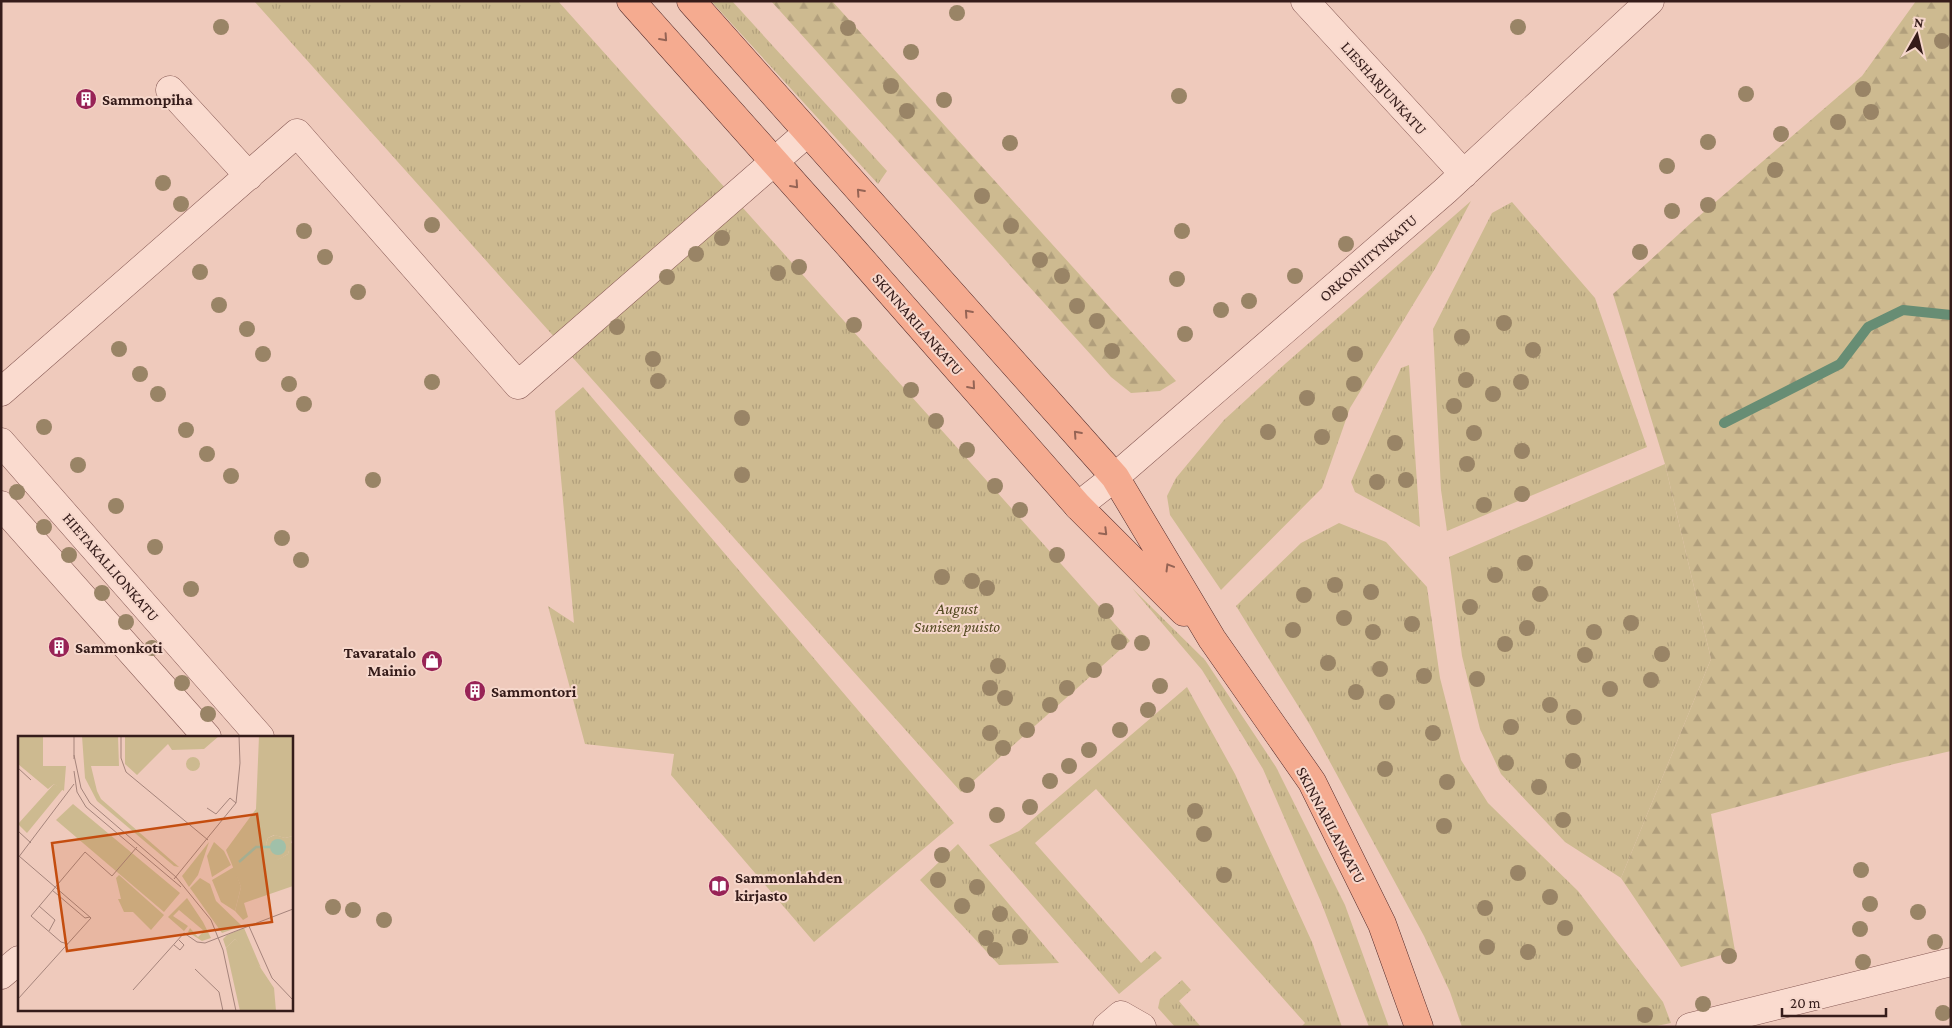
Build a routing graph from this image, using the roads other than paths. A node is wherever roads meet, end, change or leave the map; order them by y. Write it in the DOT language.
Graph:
graph roads {
  1 [pos="631,1"];
  2 [pos="691,1"];
  3 [pos="1305,1"];
  4 [pos="1650,1"];
  5 [pos="170,90"];
  6 [pos="807,133"];
  7 [pos="774,162"];
  8 [pos="1464,174"];
  9 [pos="249,176"];
  10 [pos="1,392"];
  11 [pos="1,442"];
  12 [pos="1115,477"];
  13 [pos="1,505"];
  14 [pos="1078,506"];
  15 [pos="1212,639"];
  16 [pos="206,736"];
  17 [pos="259,736"];
  18 [pos="1951,962"];
  19 [pos="1730,1022"];
  20 [pos="1419,1027"];
  21 [pos="1690,1027"];
  1 -- 7 [label="main road, SKINNARILANKATU, one-way"];
  2 -- 6 [label="main road, SKINNARILANKATU"];
  3 -- 8 [label="street, LIESHARJUNKATU"];
  4 -- 8 [label="street, ORKONIITYNKATU"];
  5 -- 9 [label="street"];
  6 -- 7 [label="street"];
  12 -- 6 [label="main road, SKINNARILANKATU, one-way"];
  7 -- 9 [label="street"];
  7 -- 14 [label="main road, SKINNARILANKATU, one-way"];
  8 -- 12 [label="street, ORKONIITYNKATU"];
  9 -- 10 [label="street"];
  11 -- 17 [label="street, HIETAKALLIONKATU"];
  12 -- 14 [label="street, ORKONIITYNKATU"];
  15 -- 12 [label="main road, SKINNARILANKATU, one-way"];
  13 -- 16 [label="street"];
  14 -- 15 [label="main road, SKINNARILANKATU, one-way"];
  15 -- 20 [label="main road, SKINNARILANKATU"];
  18 -- 19 [label="street"];
  19 -- 21 [label="street"];
}
